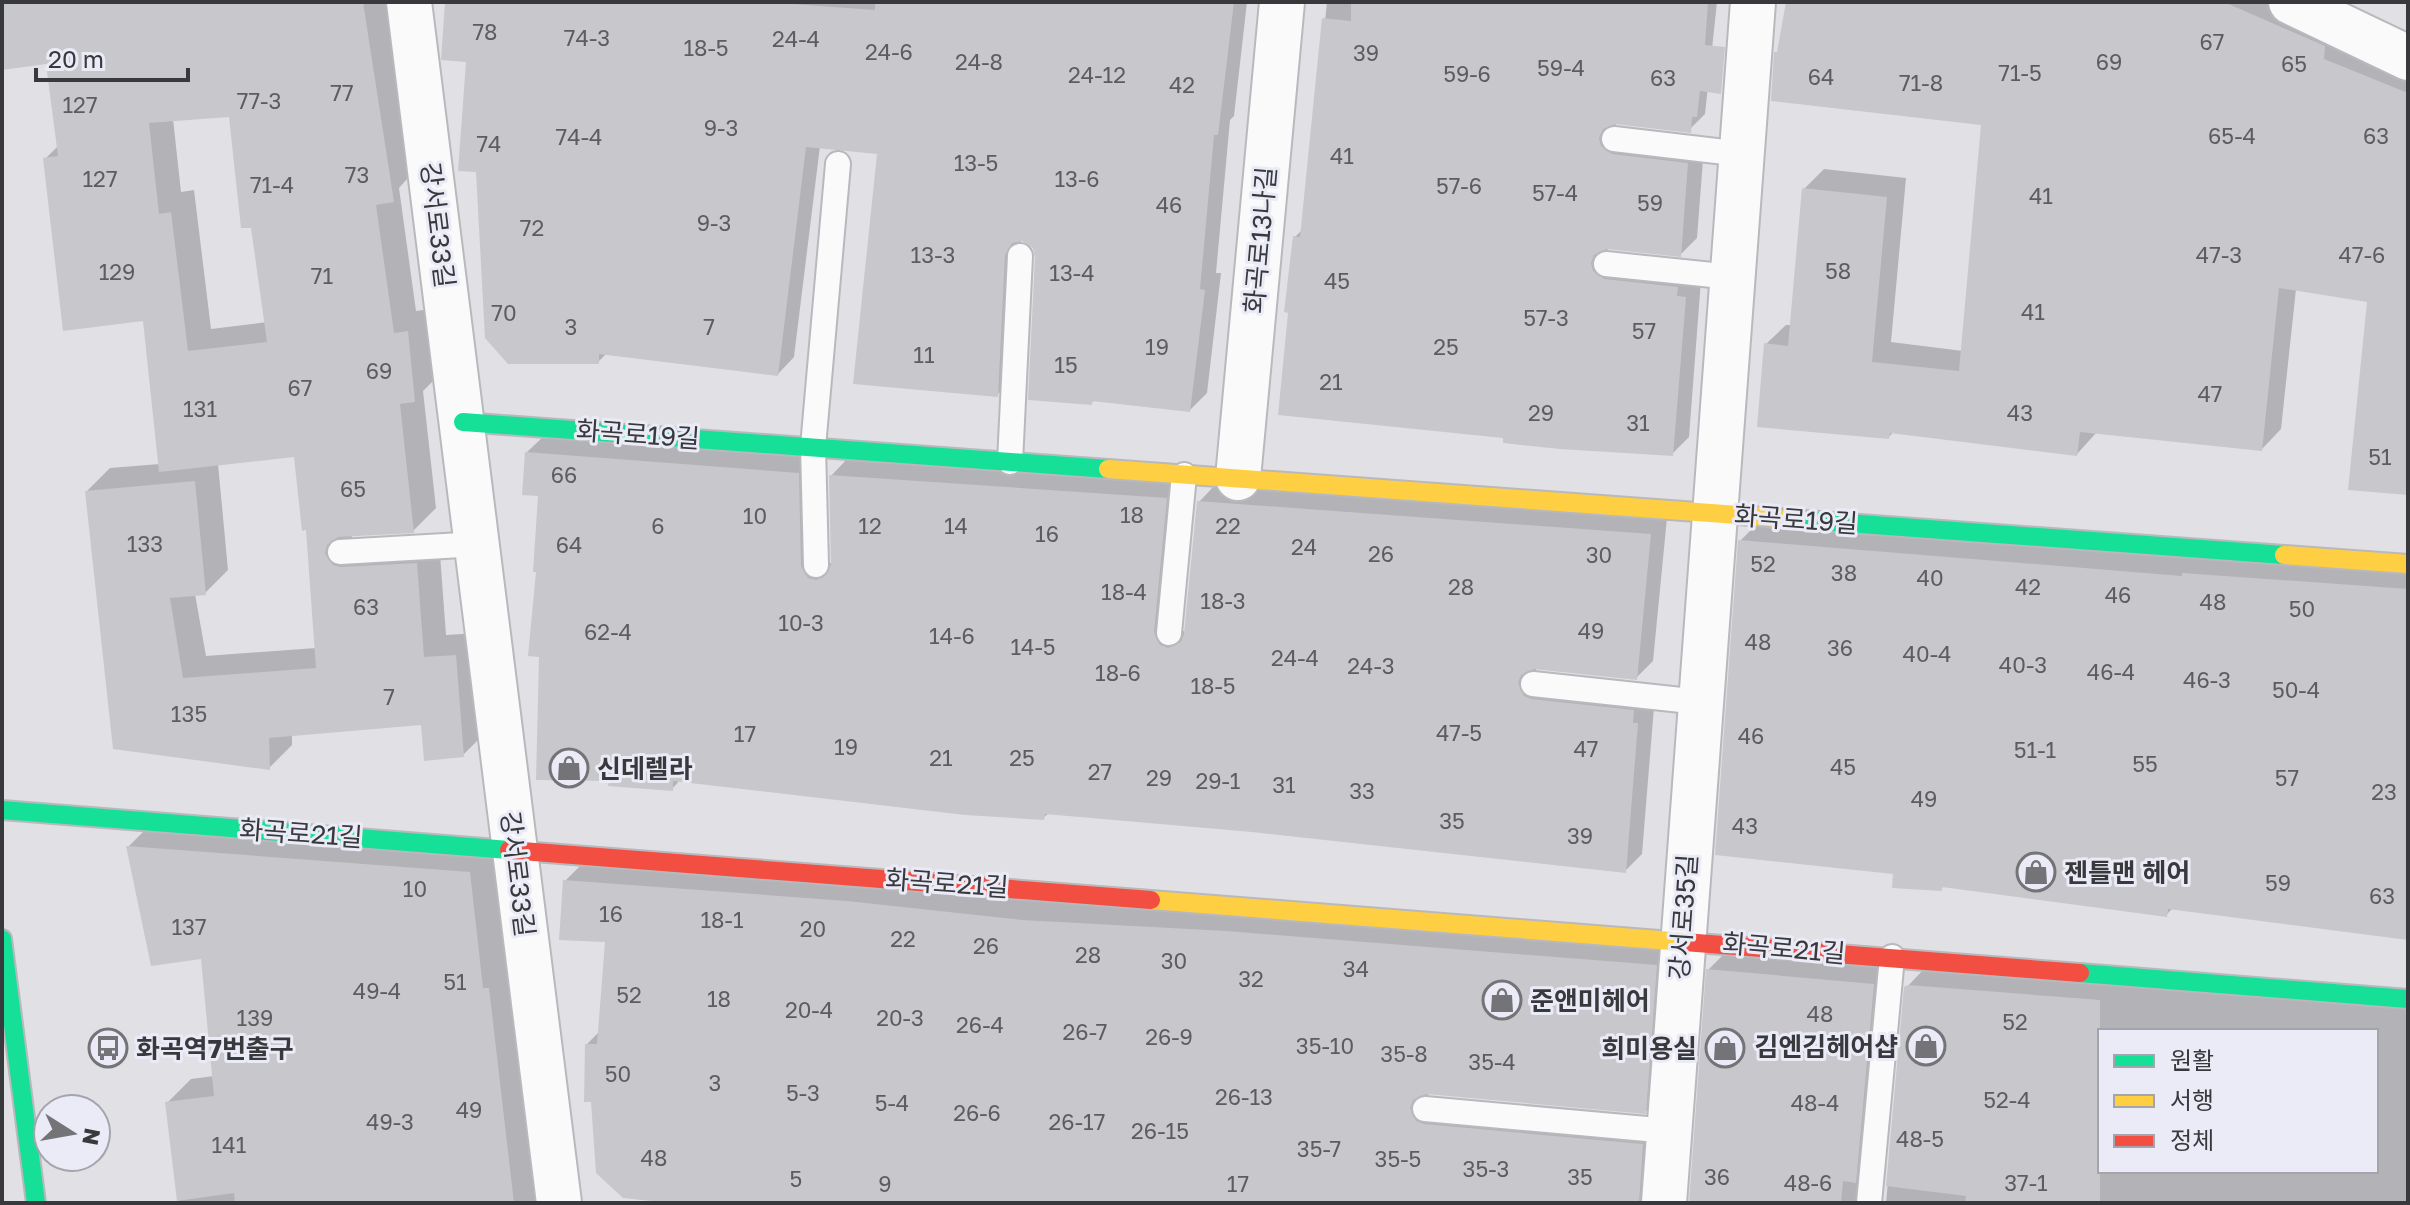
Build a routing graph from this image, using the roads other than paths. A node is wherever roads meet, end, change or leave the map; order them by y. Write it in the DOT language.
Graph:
graph roads {
  1 [pos="409,2"];
  2 [pos="1282,2"];
  3 [pos="1753,2"];
  4 [pos="2291,2"];
  5 [pos="2408,58"];
  6 [pos="1614,139"];
  7 [pos="1742,154"];
  8 [pos="838,164"];
  9 [pos="1020,256"];
  10 [pos="1606,264"];
  11 [pos="1732,277"];
  12 [pos="463,422"];
  13 [pos="813,447"];
  14 [pos="1010,462"];
  15 [pos="1184,475"];
  16 [pos="1238,478"];
  17 [pos="1714,513"];
  18 [pos="479,544"];
  19 [pos="340,552"];
  20 [pos="2408,564"];
  21 [pos="816,565"];
  22 [pos="1169,633"];
  23 [pos="1533,684"];
  24 [pos="1700,702"];
  25 [pos="2,810"];
  26 [pos="514,849"];
  27 [pos="2,939"];
  28 [pos="1681,940"];
  29 [pos="1892,957"];
  30 [pos="2408,999"];
  31 [pos="1425,1109"];
  32 [pos="1669,1131"];
  33 [pos="36,1203"];
  34 [pos="559,1203"];
  35 [pos="1664,1203"];
  36 [pos="1869,1203"];
  1 -- 12 [label="street, 강서로33길"];
  2 -- 16 [label="street, 화곡로13나길"];
  3 -- 7 [label="street, 강서로35길"];
  4 -- 5 [label="street"];
  6 -- 7 [label="lane"];
  7 -- 11 [label="street, 강서로35길"];
  8 -- 13 [label="lane"];
  9 -- 14 [label="lane"];
  10 -- 11 [label="lane"];
  11 -- 17 [label="street, 강서로35길"];
  12 -- 13 [label="street, 화곡로19길"];
  12 -- 18 [label="street, 강서로33길"];
  13 -- 14 [label="street, 화곡로19길"];
  13 -- 21 [label="lane"];
  14 -- 15 [label="street, 화곡로19길"];
  15 -- 16 [label="street, 화곡로19길"];
  15 -- 22 [label="lane"];
  16 -- 17 [label="street, 화곡로19길"];
  17 -- 20 [label="street, 화곡로19길"];
  17 -- 24 [label="street, 강서로35길"];
  18 -- 19 [label="lane"];
  18 -- 26 [label="street, 강서로33길"];
  23 -- 24 [label="lane"];
  24 -- 28 [label="street, 강서로35길"];
  25 -- 26 [label="street, 화곡로21길"];
  26 -- 28 [label="street, 화곡로21길"];
  26 -- 34 [label="street, 강서로33길"];
  27 -- 33 [label="street"];
  28 -- 29 [label="street, 화곡로21길"];
  28 -- 32 [label="street, 강서로35길"];
  29 -- 30 [label="street, 화곡로21길"];
  29 -- 36 [label="lane"];
  31 -- 32 [label="lane"];
  32 -- 35 [label="street, 강서로35길"];
}
